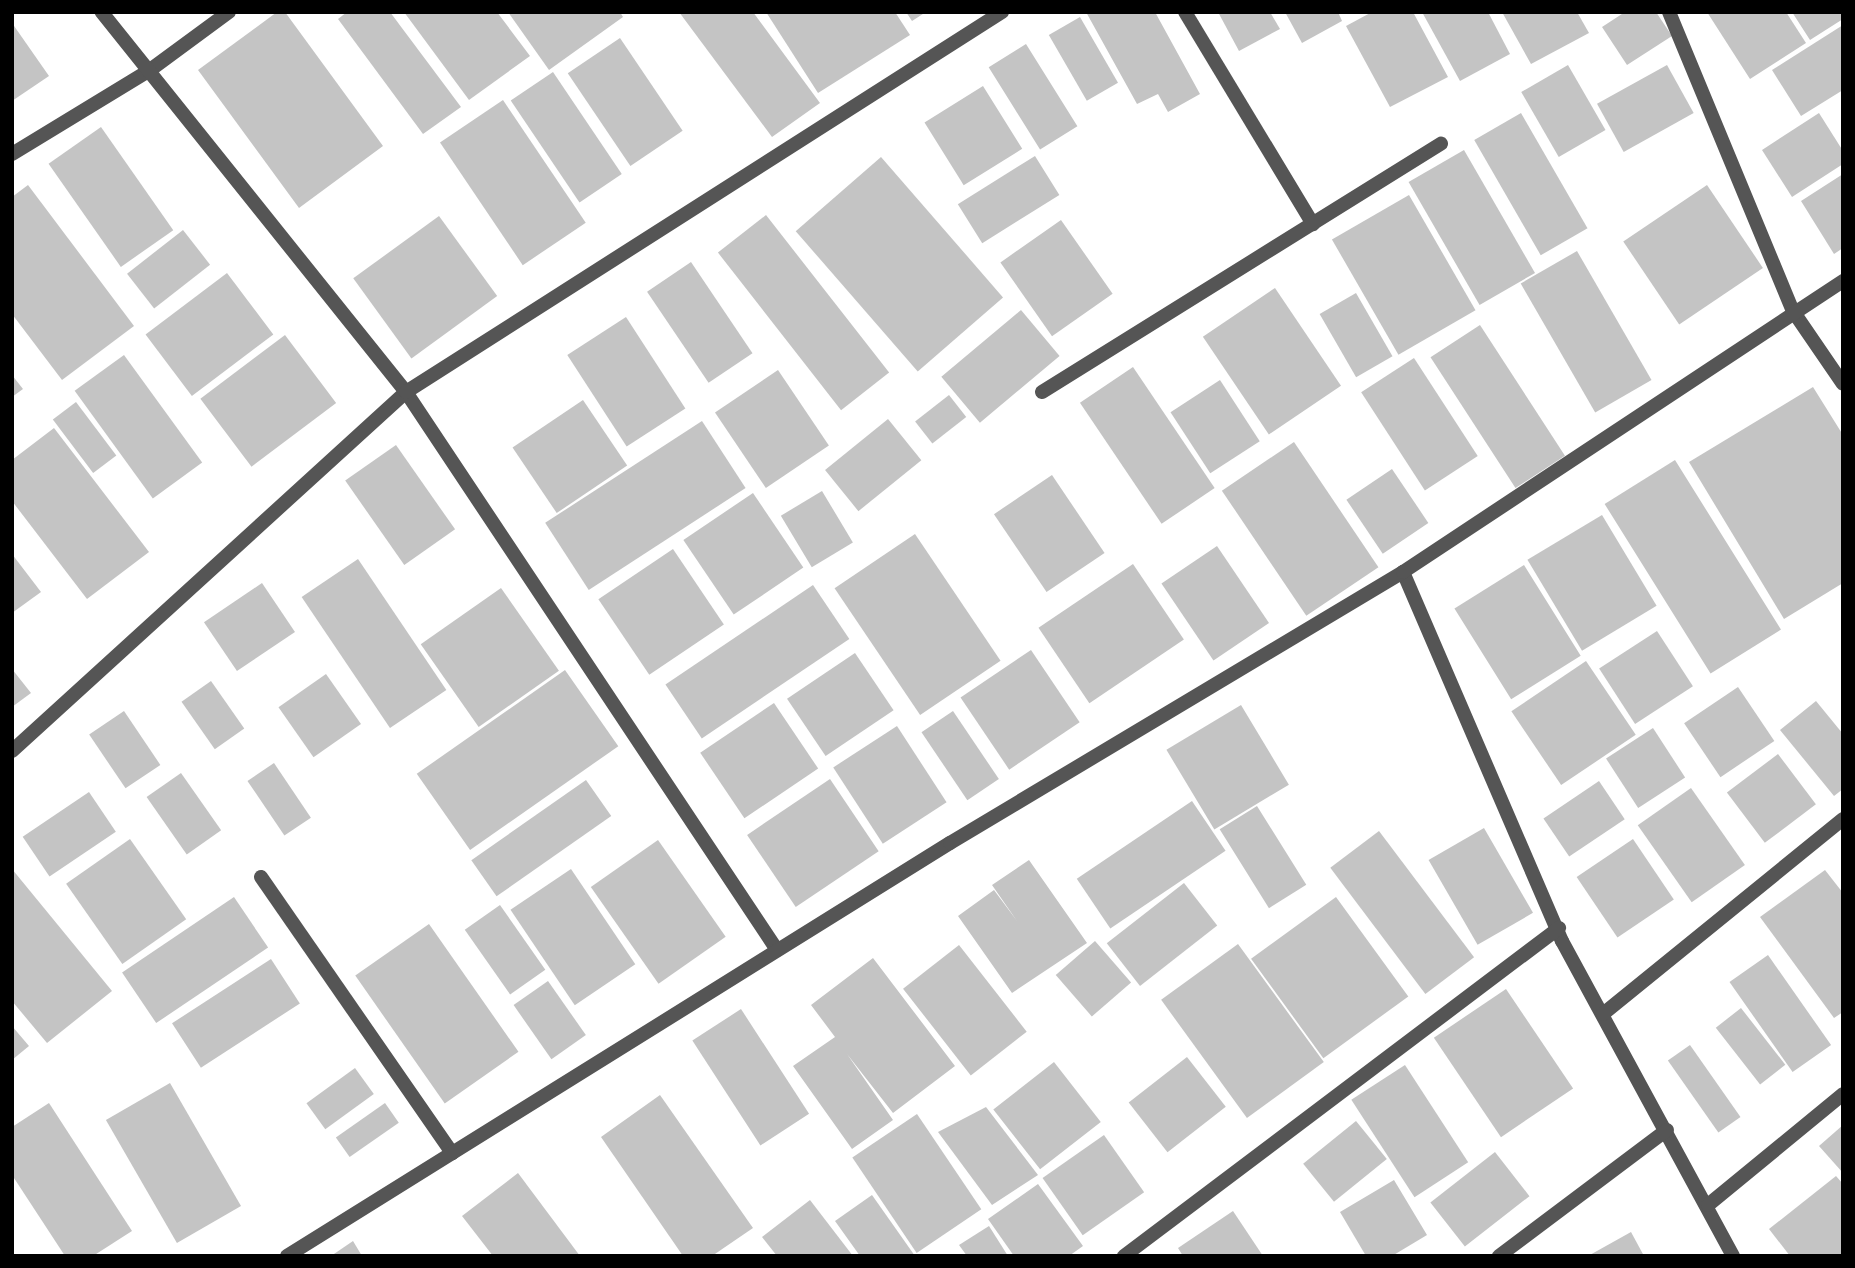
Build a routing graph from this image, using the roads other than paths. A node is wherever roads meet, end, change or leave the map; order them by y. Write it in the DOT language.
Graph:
graph roads {
  1 [pos="102,12"];
  2 [pos="229,12"];
  3 [pos="1002,12"];
  4 [pos="1185,12"];
  5 [pos="1669,12"];
  6 [pos="150,70"];
  7 [pos="1441,144"];
  8 [pos="12,154"];
  9 [pos="1313,224"];
  10 [pos="1843,281"];
  11 [pos="1793,310"];
  12 [pos="1843,384"];
  13 [pos="406,392"];
  14 [pos="1042,392"];
  15 [pos="1403,572"];
  16 [pos="12,751"];
  17 [pos="1843,819"];
  18 [pos="261,877"];
  19 [pos="1559,928"];
  20 [pos="777,950"];
  21 [pos="1603,1014"];
  22 [pos="1843,1094"];
  23 [pos="1667,1130"];
  24 [pos="452,1153"];
  25 [pos="1708,1205"];
  26 [pos="287,1256"];
  27 [pos="1124,1256"];
  28 [pos="1499,1256"];
  29 [pos="1733,1256"];
  1 -- 6 [label="street"];
  2 -- 6 [label="street"];
  3 -- 13 [label="street"];
  4 -- 9 [label="street"];
  5 -- 11 [label="street"];
  6 -- 8 [label="street"];
  6 -- 13 [label="street"];
  7 -- 9 [label="street"];
  9 -- 14 [label="street"];
  10 -- 11 [label="street"];
  11 -- 12 [label="street"];
  11 -- 15 [label="street"];
  13 -- 16 [label="street"];
  13 -- 20 [label="street"];
  15 -- 19 [label="street"];
  15 -- 20 [label="street"];
  17 -- 21 [label="street"];
  18 -- 24 [label="street"];
  19 -- 21 [label="street"];
  19 -- 27 [label="street"];
  20 -- 24 [label="street"];
  21 -- 23 [label="street"];
  22 -- 25 [label="street"];
  23 -- 25 [label="street"];
  23 -- 28 [label="street"];
  24 -- 26 [label="street"];
  25 -- 29 [label="street"];
}
